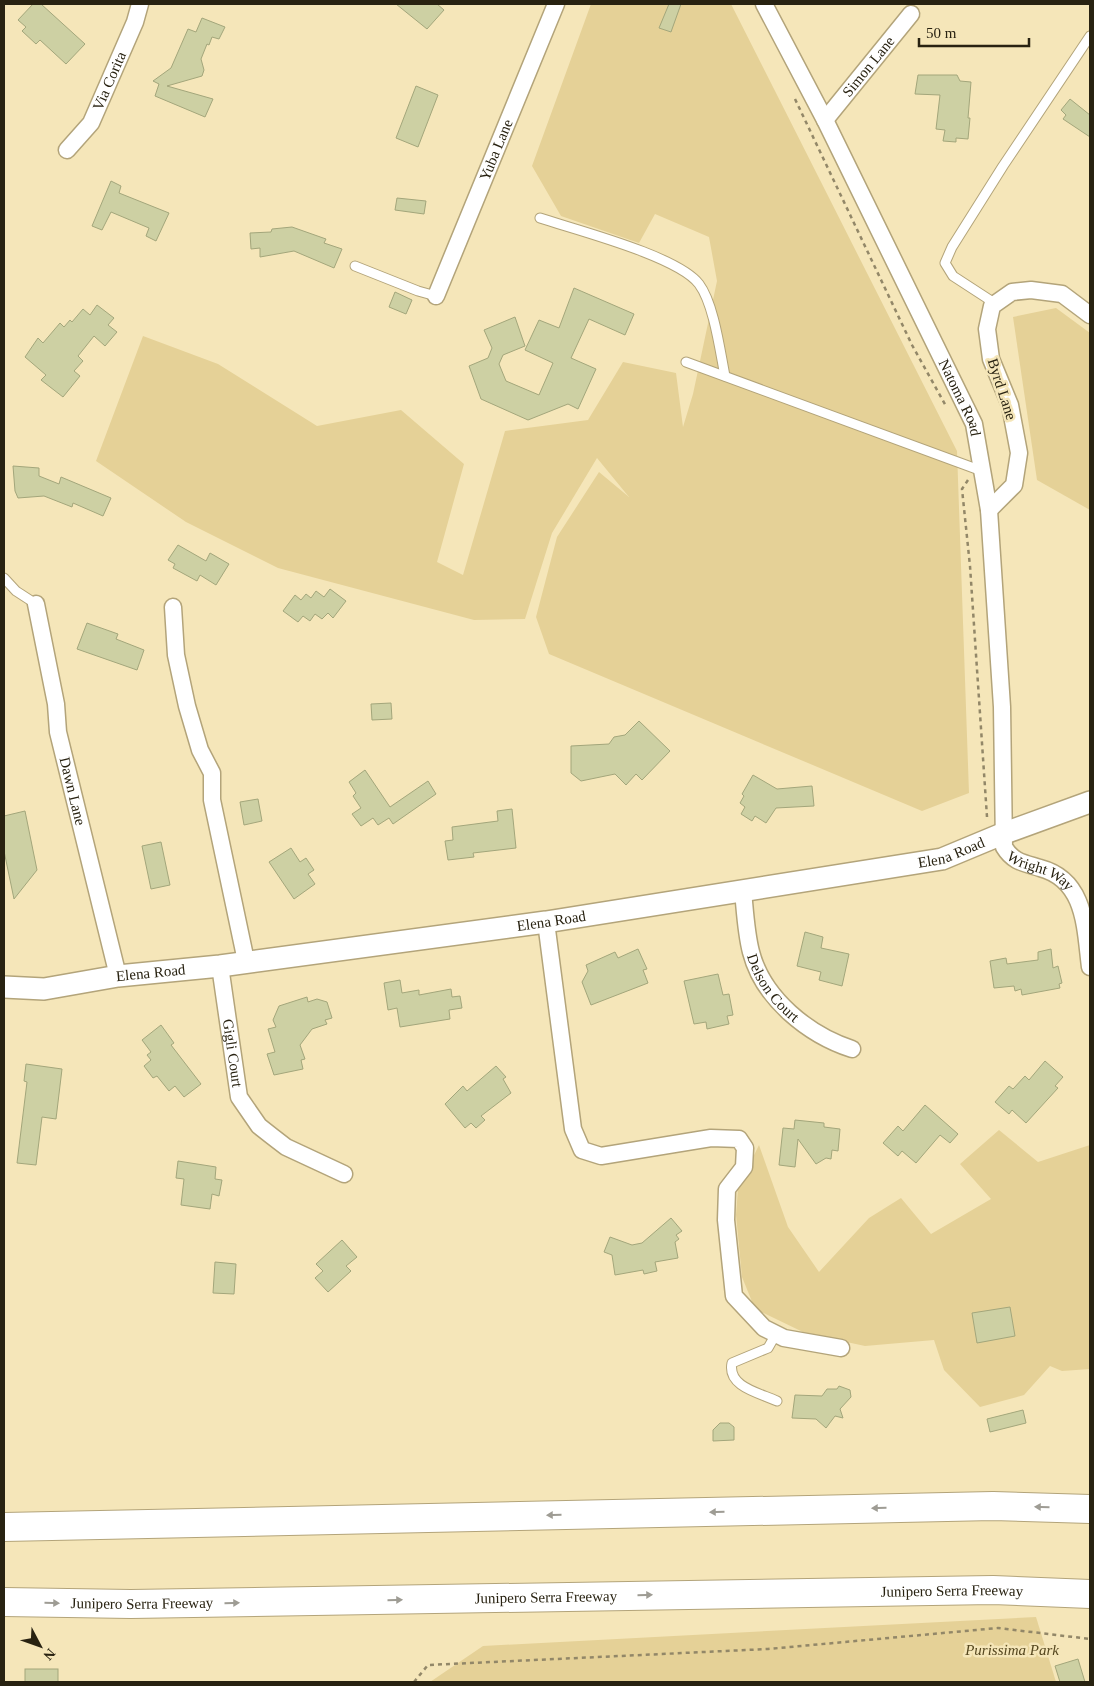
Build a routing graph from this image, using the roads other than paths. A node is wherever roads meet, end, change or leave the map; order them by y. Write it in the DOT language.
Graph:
graph roads {
  1 [pos="140,4"];
  2 [pos="556,4"];
  3 [pos="764,4"];
  4 [pos="911,14"];
  5 [pos="1090,36"];
  6 [pos="825,120"];
  7 [pos="67,150"];
  8 [pos="540,218"];
  9 [pos="355,266"];
  10 [pos="436,296"];
  11 [pos="996,304"];
  12 [pos="1090,315"];
  13 [pos="686,362"];
  14 [pos="725,376"];
  15 [pos="978,470"];
  16 [pos="989,510"];
  17 [pos="4,578"];
  18 [pos="36,604"];
  19 [pos="173,607"];
  20 [pos="1090,802"];
  21 [pos="995,829"];
  22 [pos="743,891"];
  23 [pos="546,922"];
  24 [pos="246,961"];
  25 [pos="220,966"];
  26 [pos="1090,968"];
  27 [pos="118,976"];
  28 [pos="4,987"];
  29 [pos="852,1050"];
  30 [pos="344,1174"];
  31 [pos="776,1334"];
  32 [pos="841,1348"];
  33 [pos="777,1401"];
  34 [pos="1090,1509"];
  35 [pos="4,1527"];
  36 [pos="1090,1594"];
  37 [pos="4,1602"];
  1 -- 7 [label="street, Via Corita"];
  2 -- 10 [label="street, Yuba Lane"];
  3 -- 6 [label="street, Natoma Road"];
  4 -- 6 [label="street, Simon Lane"];
  5 -- 11 [label="lane"];
  6 -- 15 [label="street, Natoma Road"];
  8 -- 14 [label="lane"];
  9 -- 10 [label="lane"];
  11 -- 12 [label="street"];
  11 -- 16 [label="street, Byrd Lane"];
  13 -- 14 [label="lane"];
  14 -- 15 [label="lane"];
  15 -- 16 [label="street, Natoma Road"];
  16 -- 21 [label="street, Natoma Road"];
  17 -- 18 [label="lane"];
  18 -- 27 [label="street, Dawn Lane"];
  19 -- 24 [label="street"];
  20 -- 21 [label="street, Elena Road"];
  21 -- 22 [label="street, Elena Road"];
  21 -- 26 [label="street, Wright Way"];
  22 -- 23 [label="street, Elena Road"];
  22 -- 29 [label="street, Delson Court"];
  23 -- 24 [label="street, Elena Road"];
  23 -- 31 [label="street"];
  24 -- 25 [label="street, Elena Road"];
  25 -- 27 [label="street, Elena Road"];
  25 -- 30 [label="street, Gigli Court"];
  27 -- 28 [label="street, Elena Road"];
  31 -- 32 [label="street"];
  31 -- 33 [label="lane"];
  34 -- 35 [label="highway, one-way"];
  37 -- 36 [label="highway, Junipero Serra Freeway, one-way"];
}
